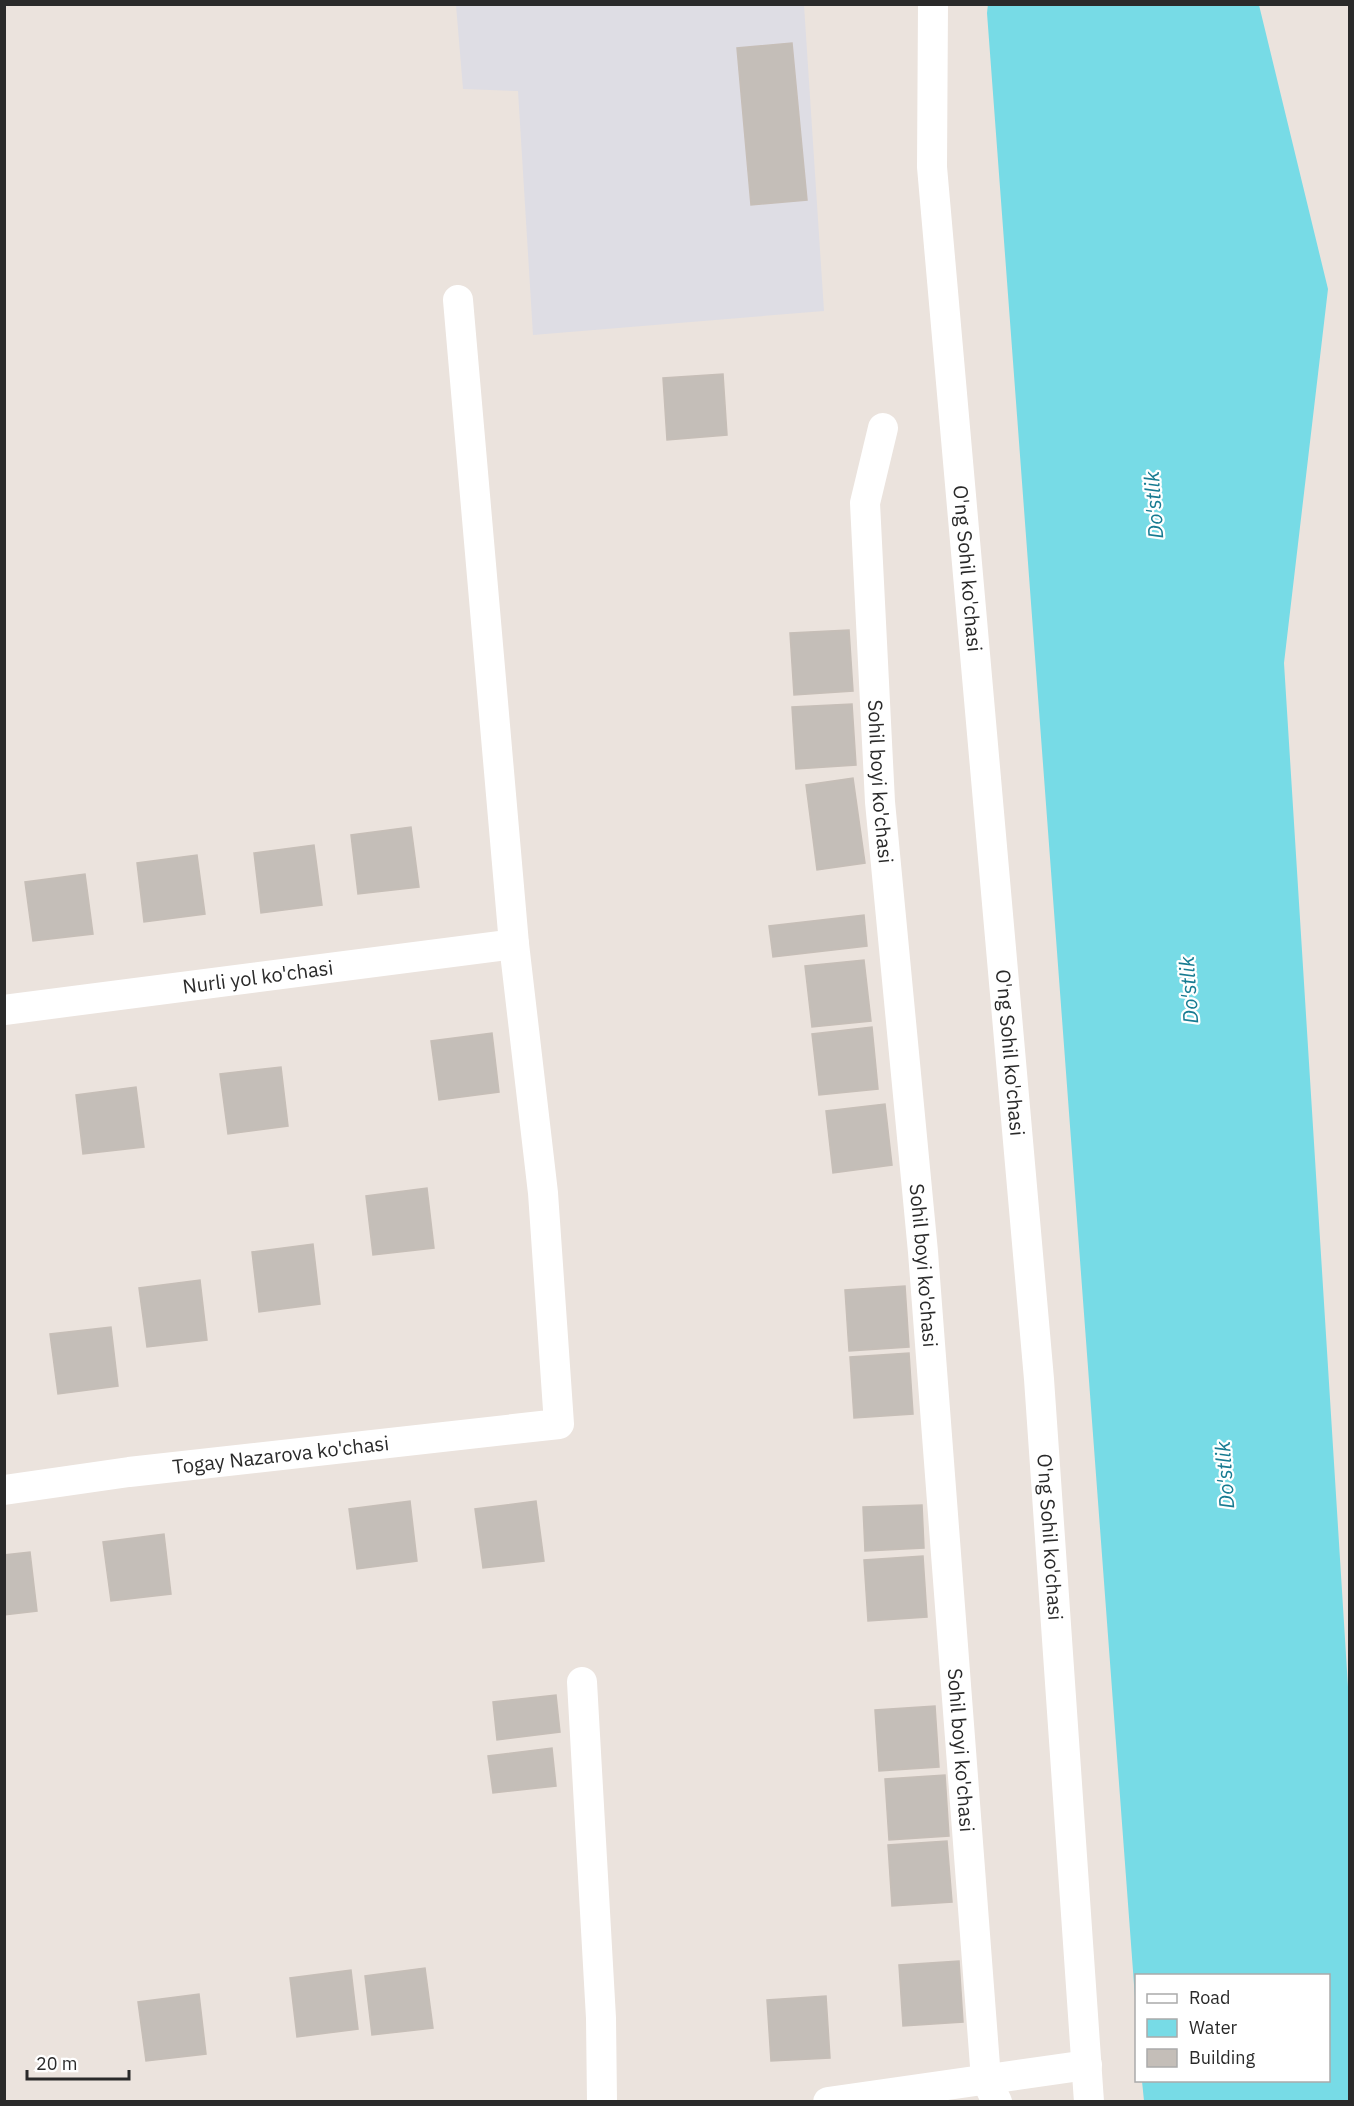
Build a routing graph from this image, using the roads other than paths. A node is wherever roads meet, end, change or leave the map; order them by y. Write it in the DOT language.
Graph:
graph roads {
  1 [pos="933,4"];
  2 [pos="458,300"];
  3 [pos="884,428"];
  4 [pos="514,944"];
  5 [pos="4,1010"];
  6 [pos="4,1490"];
  7 [pos="582,1682"];
  8 [pos="1086,2065"];
  9 [pos="991,2090"];
  10 [pos="602,2102"];
  11 [pos="828,2102"];
  12 [pos="1089,2102"];
  1 -- 8 [label="street, O'ng Sohil ko'chasi"];
  2 -- 4 [label="street"];
  3 -- 9 [label="street, Sohil boyi ko'chasi"];
  4 -- 5 [label="street, Nurli yol ko'chasi"];
  4 -- 6 [label="street, Togay Nazarova ko'chasi"];
  7 -- 10 [label="street"];
  8 -- 9 [label="street"];
  8 -- 12 [label="street, O'ng Sohil ko'chasi"];
  9 -- 11 [label="street"];
}
